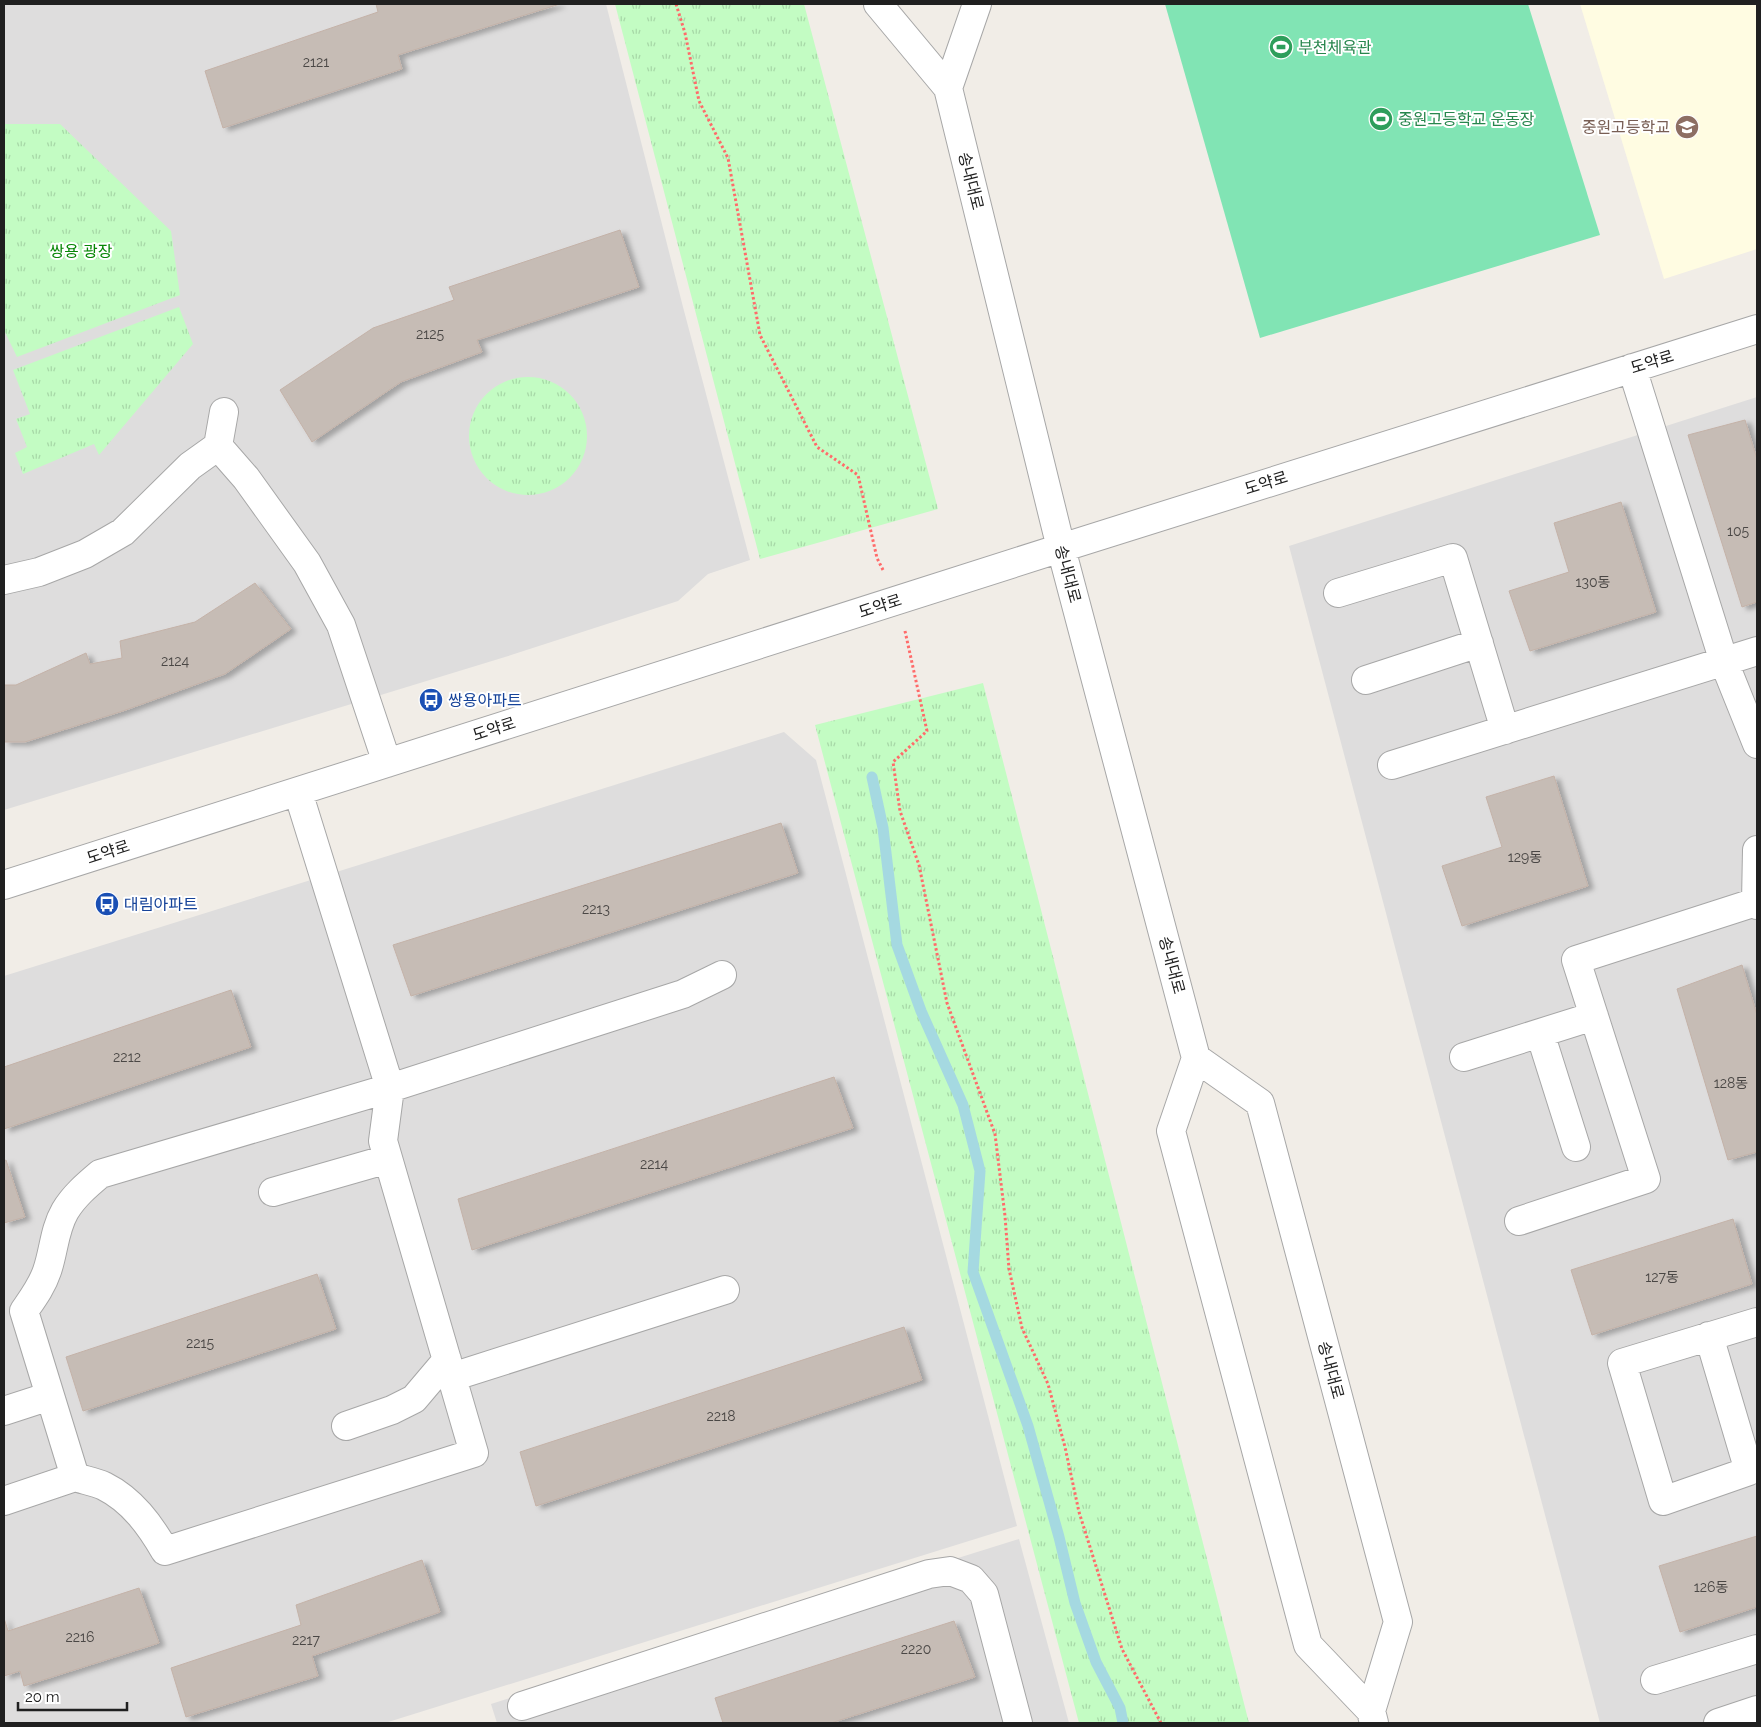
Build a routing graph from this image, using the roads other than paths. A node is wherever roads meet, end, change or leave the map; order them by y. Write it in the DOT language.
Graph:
graph roads {
  1 [pos="878,4"];
  2 [pos="977,4"];
  3 [pos="948,88"];
  4 [pos="1757,329"];
  5 [pos="1632,368"];
  6 [pos="224,412"];
  7 [pos="218,446"];
  8 [pos="1061,548"];
  9 [pos="4,580"];
  10 [pos="1338,593"];
  11 [pos="1479,643"];
  12 [pos="1757,651"];
  13 [pos="1724,662"];
  14 [pos="1366,680"];
  15 [pos="1505,730"];
  16 [pos="1757,744"];
  17 [pos="387,763"];
  18 [pos="1392,765"];
  19 [pos="298,792"];
  20 [pos="1757,850"];
  21 [pos="4,885"];
  22 [pos="1757,904"];
  23 [pos="722,975"];
  24 [pos="1594,1016"];
  25 [pos="1540,1033"];
  26 [pos="1464,1057"];
  27 [pos="1196,1058"];
  28 [pos="390,1088"];
  29 [pos="1576,1147"];
  30 [pos="388,1158"];
  31 [pos="273,1192"];
  32 [pos="1519,1221"];
  33 [pos="725,1290"];
  34 [pos="14,1314"];
  35 [pos="1757,1322"];
  36 [pos="1709,1336"];
  37 [pos="449,1368"];
  38 [pos="50,1396"];
  39 [pos="4,1412"];
  40 [pos="346,1426"];
  41 [pos="75,1477"];
  42 [pos="4,1501"];
  43 [pos="1757,1649"];
  44 [pos="1656,1680"];
  45 [pos="522,1706"];
  46 [pos="1757,1710"];
  47 [pos="1373,1717"];
  48 [pos="1018,1723"];
  49 [pos="1718,1723"];
  1 -- 3 [label="street, 송내대로"];
  2 -- 3 [label="street"];
  3 -- 8 [label="street, 송내대로"];
  4 -- 5 [label="street, 도약로"];
  5 -- 8 [label="street, 도약로"];
  5 -- 13 [label="street"];
  6 -- 7 [label="street"];
  7 -- 9 [label="street"];
  7 -- 17 [label="street"];
  8 -- 17 [label="street, 도약로"];
  8 -- 27 [label="street, 송내대로"];
  10 -- 11 [label="street"];
  11 -- 14 [label="street"];
  11 -- 15 [label="street"];
  12 -- 13 [label="street"];
  13 -- 15 [label="street"];
  13 -- 16 [label="street"];
  15 -- 18 [label="street"];
  17 -- 19 [label="street, 도약로"];
  19 -- 21 [label="street, 도약로"];
  19 -- 28 [label="street"];
  20 -- 22 [label="street"];
  22 -- 24 [label="street"];
  23 -- 28 [label="street"];
  24 -- 25 [label="street"];
  24 -- 32 [label="street"];
  25 -- 26 [label="street"];
  25 -- 29 [label="street"];
  27 -- 47 [label="street, 송내대로"];
  27 -- 47 [label="street, 송내대로"];
  28 -- 30 [label="street"];
  28 -- 34 [label="street"];
  30 -- 31 [label="street"];
  30 -- 37 [label="street"];
  33 -- 37 [label="street"];
  34 -- 38 [label="street"];
  35 -- 36 [label="street"];
  36 -- 36 [label="street"];
  37 -- 40 [label="street"];
  37 -- 41 [label="street"];
  38 -- 39 [label="street"];
  38 -- 41 [label="street"];
  41 -- 42 [label="street"];
  43 -- 44 [label="street"];
  45 -- 48 [label="street"];
  46 -- 49 [label="street"];
}
